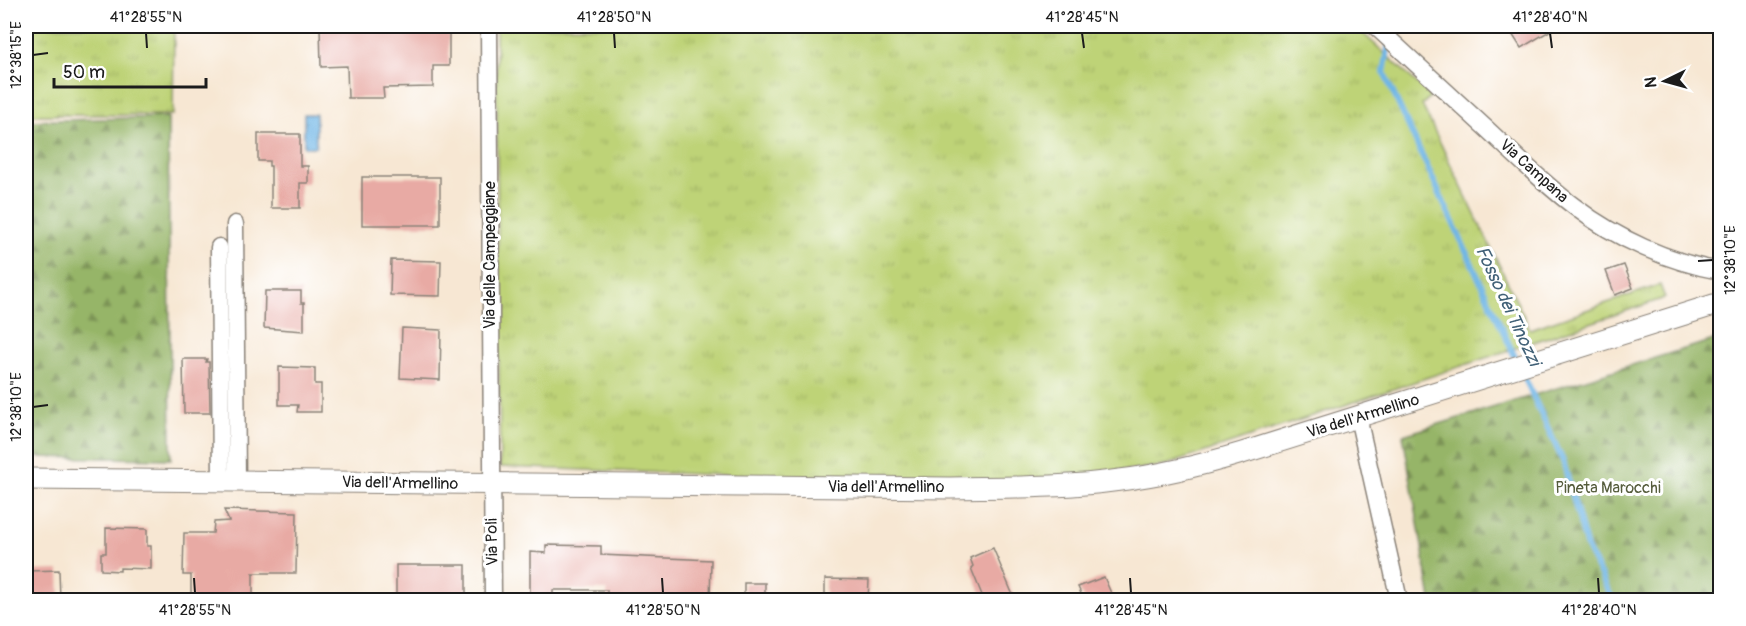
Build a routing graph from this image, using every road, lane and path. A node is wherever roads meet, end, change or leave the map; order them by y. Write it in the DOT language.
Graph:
graph roads {
  1 [pos="489,26"];
  2 [pos="1375,26"];
  3 [pos="235,224"];
  4 [pos="219,247"];
  5 [pos="1720,271"];
  6 [pos="1720,303"];
  7 [pos="1358,417"];
  8 [pos="26,479"];
  9 [pos="229,482"];
  10 [pos="490,484"];
  11 [pos="493,600"];
  12 [pos="1399,600"];
  1 -- 10 [label="street, Via delle Campeggiane"];
  2 -- 5 [label="street, Via Campana"];
  3 -- 9 [label="street"];
  4 -- 9 [label="street"];
  6 -- 7 [label="street, Via dell'Armellino"];
  7 -- 10 [label="street, Via dell'Armellino"];
  7 -- 12 [label="street"];
  8 -- 9 [label="street, Via dell'Armellino"];
  9 -- 10 [label="street, Via dell'Armellino"];
  10 -- 11 [label="street, Via Poli"];
}
